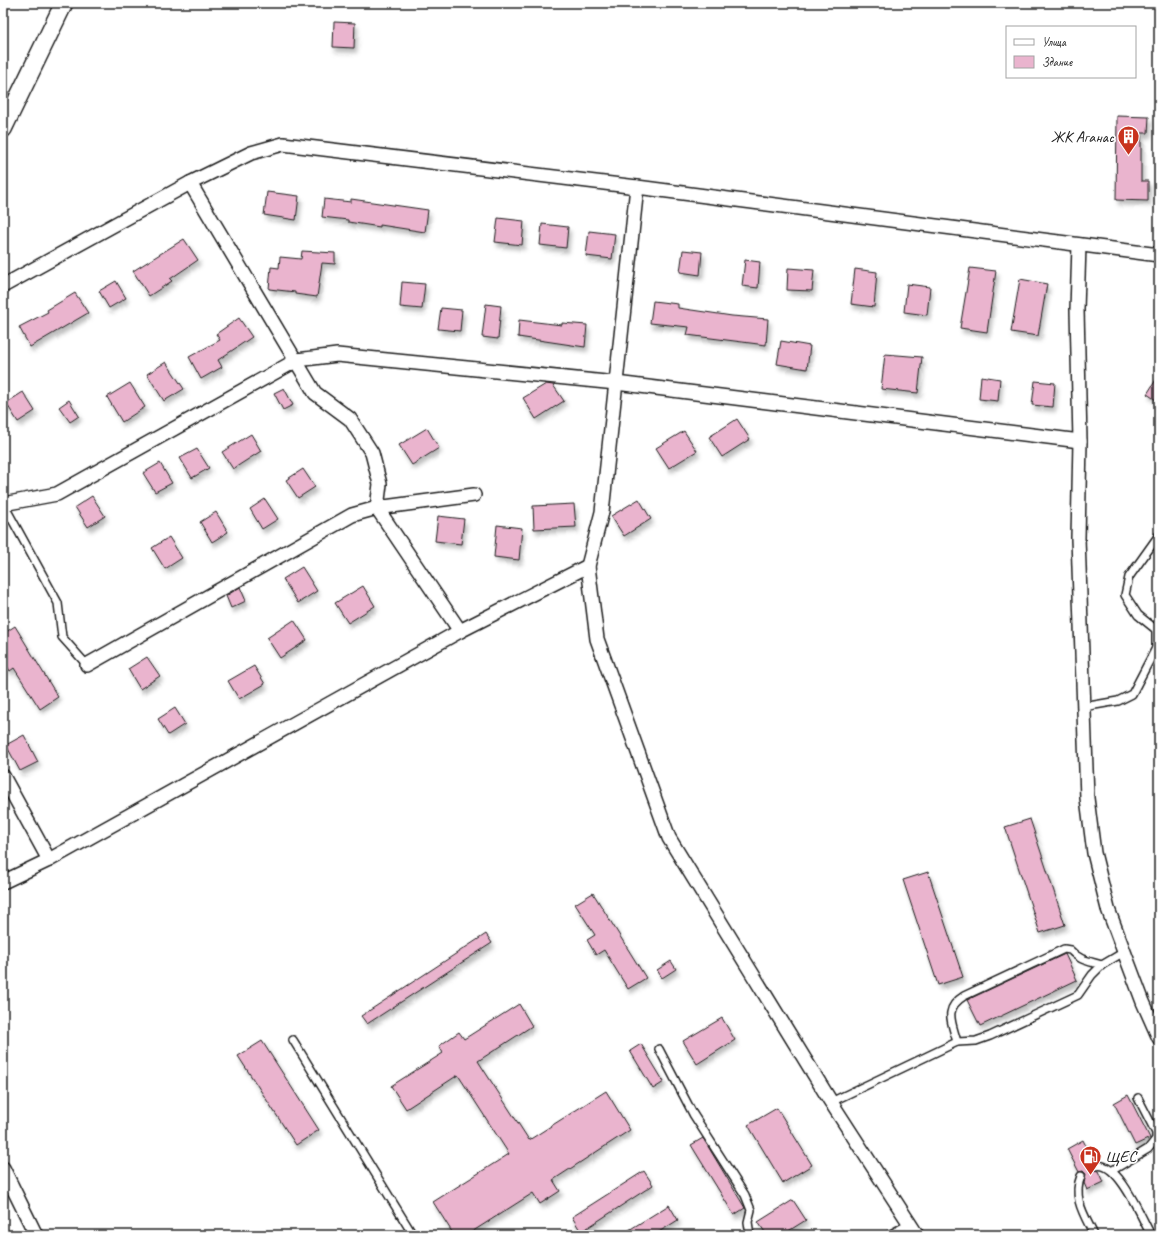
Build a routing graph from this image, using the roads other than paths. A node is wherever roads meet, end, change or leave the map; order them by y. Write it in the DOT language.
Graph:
graph roads {
  1 [pos="64,3"];
  2 [pos="3,129"];
  3 [pos="190,183"];
  4 [pos="638,187"];
  5 [pos="1079,245"];
  6 [pos="1159,255"];
  7 [pos="3,286"];
  8 [pos="297,360"];
  9 [pos="616,383"];
  10 [pos="1080,441"];
  11 [pos="474,495"];
  12 [pos="3,504"];
  13 [pos="377,508"];
  14 [pos="1159,535"];
  15 [pos="588,566"];
  16 [pos="460,631"];
  17 [pos="1157,631"];
  18 [pos="1156,648"];
  19 [pos="1159,659"];
  20 [pos="87,665"];
  21 [pos="1083,707"];
  22 [pos="3,776"];
  23 [pos="49,860"];
  24 [pos="3,882"];
  25 [pos="1124,952"];
  26 [pos="1102,965"];
  27 [pos="1159,1038"];
  28 [pos="293,1040"];
  29 [pos="957,1042"];
  30 [pos="659,1049"];
  31 [pos="1138,1098"];
  32 [pos="831,1102"];
  33 [pos="1096,1166"];
  34 [pos="3,1168"];
  35 [pos="1113,1170"];
  36 [pos="1081,1176"];
  37 [pos="911,1223"];
  38 [pos="36,1235"];
  39 [pos="413,1235"];
  40 [pos="750,1235"];
  41 [pos="889,1235"];
  42 [pos="918,1235"];
  43 [pos="1094,1235"];
  44 [pos="1151,1235"];
  1 -- 2 [label="street"];
  3 -- 4 [label="street"];
  3 -- 7 [label="street"];
  3 -- 8 [label="street"];
  4 -- 5 [label="street"];
  4 -- 9 [label="street"];
  5 -- 6 [label="street"];
  5 -- 10 [label="street"];
  8 -- 9 [label="street"];
  8 -- 12 [label="street"];
  8 -- 13 [label="street"];
  9 -- 10 [label="street"];
  9 -- 15 [label="street"];
  10 -- 21 [label="street"];
  11 -- 13 [label="street"];
  12 -- 20 [label="lane"];
  13 -- 16 [label="street"];
  13 -- 20 [label="street"];
  14 -- 17 [label="lane"];
  15 -- 16 [label="street"];
  15 -- 32 [label="street"];
  16 -- 23 [label="street"];
  17 -- 18 [label="lane"];
  18 -- 19 [label="lane"];
  18 -- 21 [label="lane"];
  21 -- 25 [label="street"];
  22 -- 23 [label="street"];
  23 -- 24 [label="street"];
  25 -- 26 [label="lane"];
  25 -- 27 [label="street"];
  26 -- 29 [label="lane"];
  26 -- 29 [label="lane"];
  28 -- 39 [label="lane"];
  29 -- 32 [label="lane"];
  30 -- 40 [label="lane"];
  31 -- 35 [label="lane"];
  32 -- 37 [label="street"];
  33 -- 35 [label="lane"];
  34 -- 38 [label="street"];
  35 -- 44 [label="lane"];
  36 -- 43 [label="lane"];
  37 -- 41 [label="lane"];
  37 -- 42 [label="street"];
}
